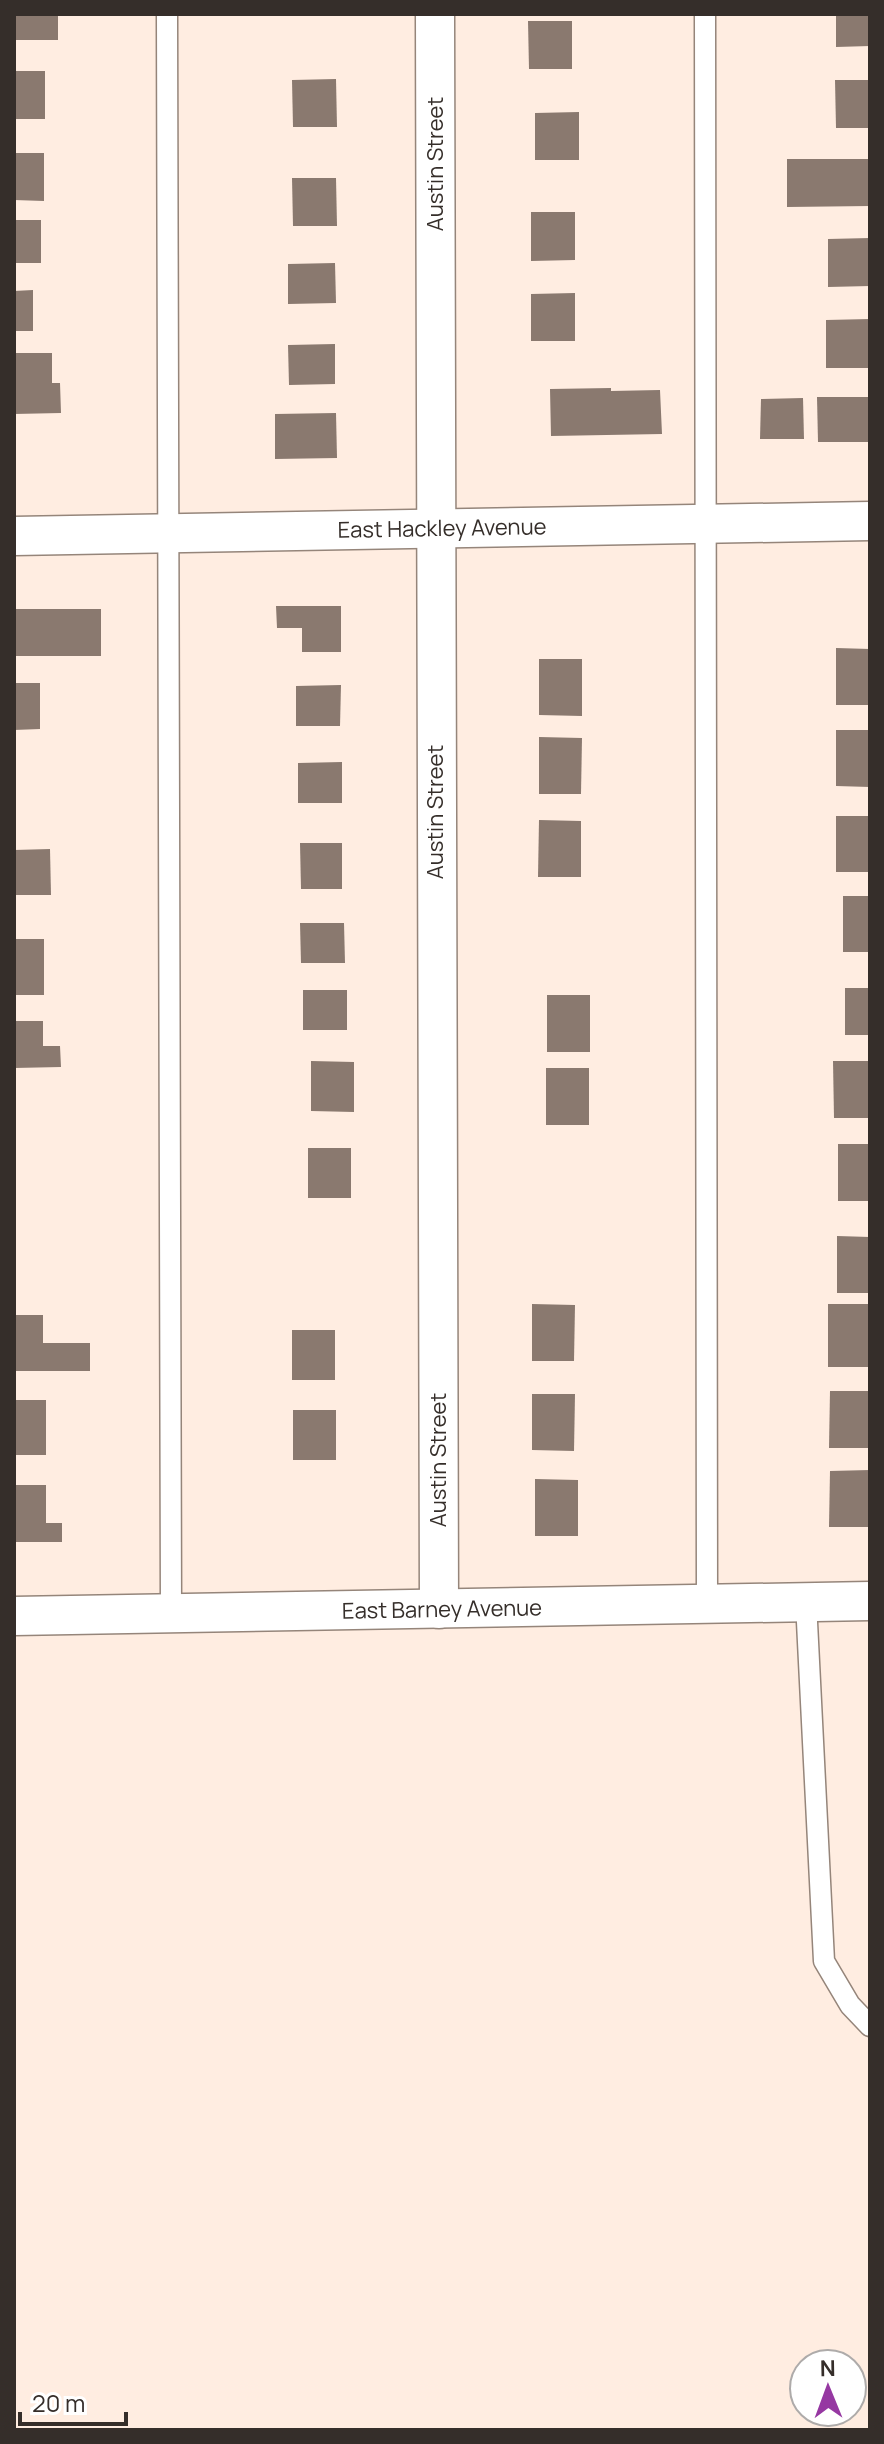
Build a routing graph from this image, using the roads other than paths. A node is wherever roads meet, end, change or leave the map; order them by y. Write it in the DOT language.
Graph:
graph roads {
  1 [pos="167,14"];
  2 [pos="435,14"];
  3 [pos="705,14"];
  4 [pos="870,521"];
  5 [pos="707,523"];
  6 [pos="434,527"];
  7 [pos="168,533"];
  8 [pos="14,536"];
  9 [pos="870,1601"];
  10 [pos="806,1602"];
  11 [pos="707,1604"];
  12 [pos="439,1609"];
  13 [pos="171,1614"];
  14 [pos="14,1616"];
  15 [pos="870,2026"];
  1 -- 7 [label="lane"];
  2 -- 6 [label="street, Austin Street"];
  3 -- 5 [label="lane"];
  4 -- 5 [label="street, East Hackley Avenue"];
  5 -- 6 [label="street, East Hackley Avenue"];
  5 -- 11 [label="lane"];
  6 -- 7 [label="street, East Hackley Avenue"];
  6 -- 12 [label="street, Austin Street"];
  7 -- 8 [label="street, East Hackley Avenue"];
  7 -- 13 [label="lane"];
  9 -- 10 [label="street, East Barney Avenue"];
  10 -- 11 [label="street, East Barney Avenue"];
  10 -- 15 [label="lane"];
  11 -- 12 [label="street, East Barney Avenue"];
  12 -- 13 [label="street, East Barney Avenue"];
  13 -- 14 [label="street, East Barney Avenue"];
}
